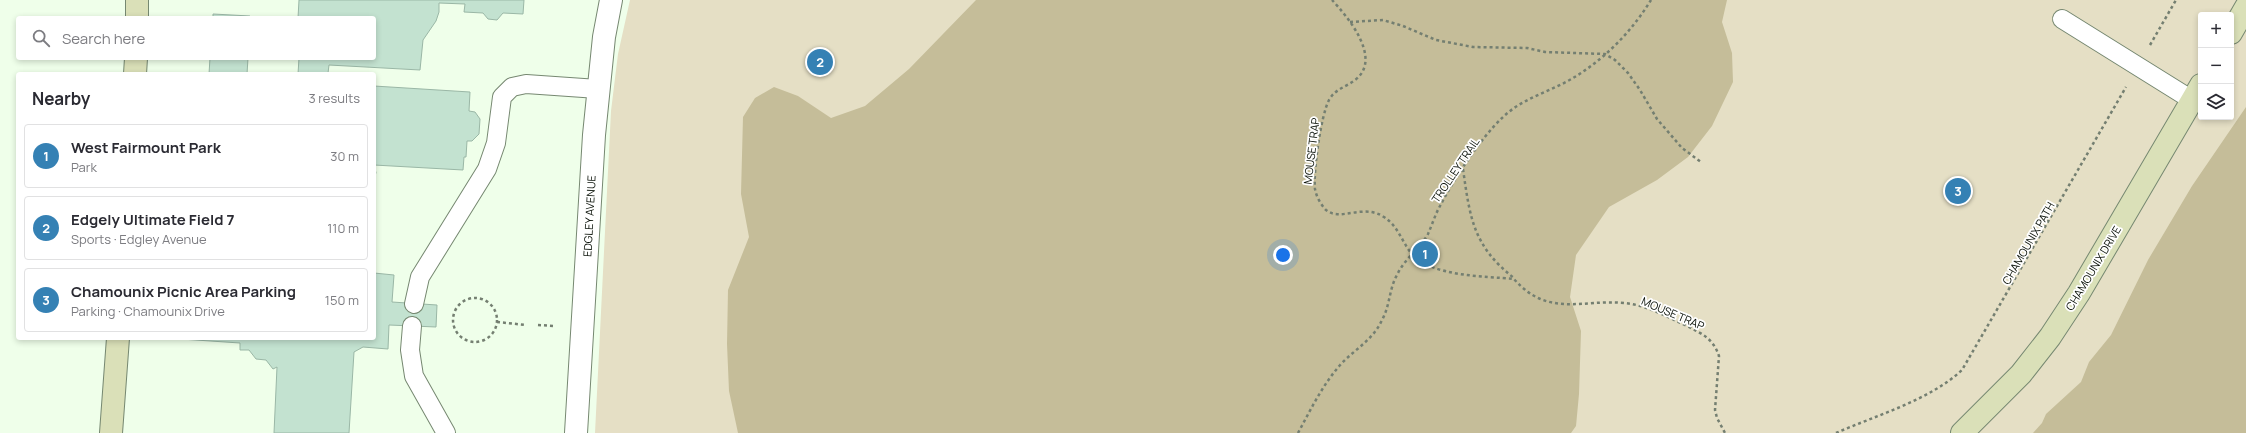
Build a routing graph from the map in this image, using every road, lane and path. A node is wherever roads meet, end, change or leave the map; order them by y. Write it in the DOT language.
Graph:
graph roads {
  1 [pos="137,0"];
  2 [pos="611,0"];
  3 [pos="1332,0"];
  4 [pos="1651,0"];
  5 [pos="2176,0"];
  6 [pos="2246,7"];
  7 [pos="137,16"];
  8 [pos="2062,19"];
  9 [pos="1350,22"];
  10 [pos="2234,28"];
  11 [pos="1605,54"];
  12 [pos="136,60"];
  13 [pos="2137,67"];
  14 [pos="135,72"];
  15 [pos="598,89"];
  16 [pos="2197,92"];
  17 [pos="1701,162"];
  18 [pos="1463,169"];
  19 [pos="1411,252"];
  20 [pos="1514,279"];
  21 [pos="414,304"];
  22 [pos="497,322"];
  23 [pos="526,324"];
  24 [pos="412,326"];
  25 [pos="118,340"];
  26 [pos="111,433"];
  27 [pos="446,433"];
  28 [pos="576,433"];
  29 [pos="1298,433"];
  30 [pos="1725,433"];
  31 [pos="1836,433"];
  32 [pos="1962,433"];
  1 -- 7 [label="street"];
  2 -- 15 [label="street, EDGLEY AVENUE"];
  3 -- 9 [label="path, MOUSE TRAP"];
  4 -- 11 [label="path, TROLLEY TRAIL"];
  5 -- 13 [label="path, CHAMOUNIX PATH"];
  6 -- 10 [label="street"];
  8 -- 13 [label="lane"];
  9 -- 11 [label="path"];
  9 -- 19 [label="path, MOUSE TRAP"];
  11 -- 17 [label="path"];
  11 -- 18 [label="path, TROLLEY TRAIL"];
  12 -- 14 [label="street"];
  13 -- 16 [label="lane"];
  13 -- 31 [label="path, CHAMOUNIX PATH"];
  15 -- 21 [label="lane"];
  15 -- 28 [label="street, EDGLEY AVENUE"];
  16 -- 32 [label="street, CHAMOUNIX DRIVE"];
  18 -- 19 [label="path, TROLLEY TRAIL"];
  18 -- 20 [label="path"];
  19 -- 20 [label="path, MOUSE TRAP"];
  19 -- 29 [label="path, TROLLEY TRAIL"];
  20 -- 30 [label="path, MOUSE TRAP"];
  22 -- 22 [label="path"];
  22 -- 23 [label="path"];
  24 -- 27 [label="lane"];
  25 -- 26 [label="street"];
}
